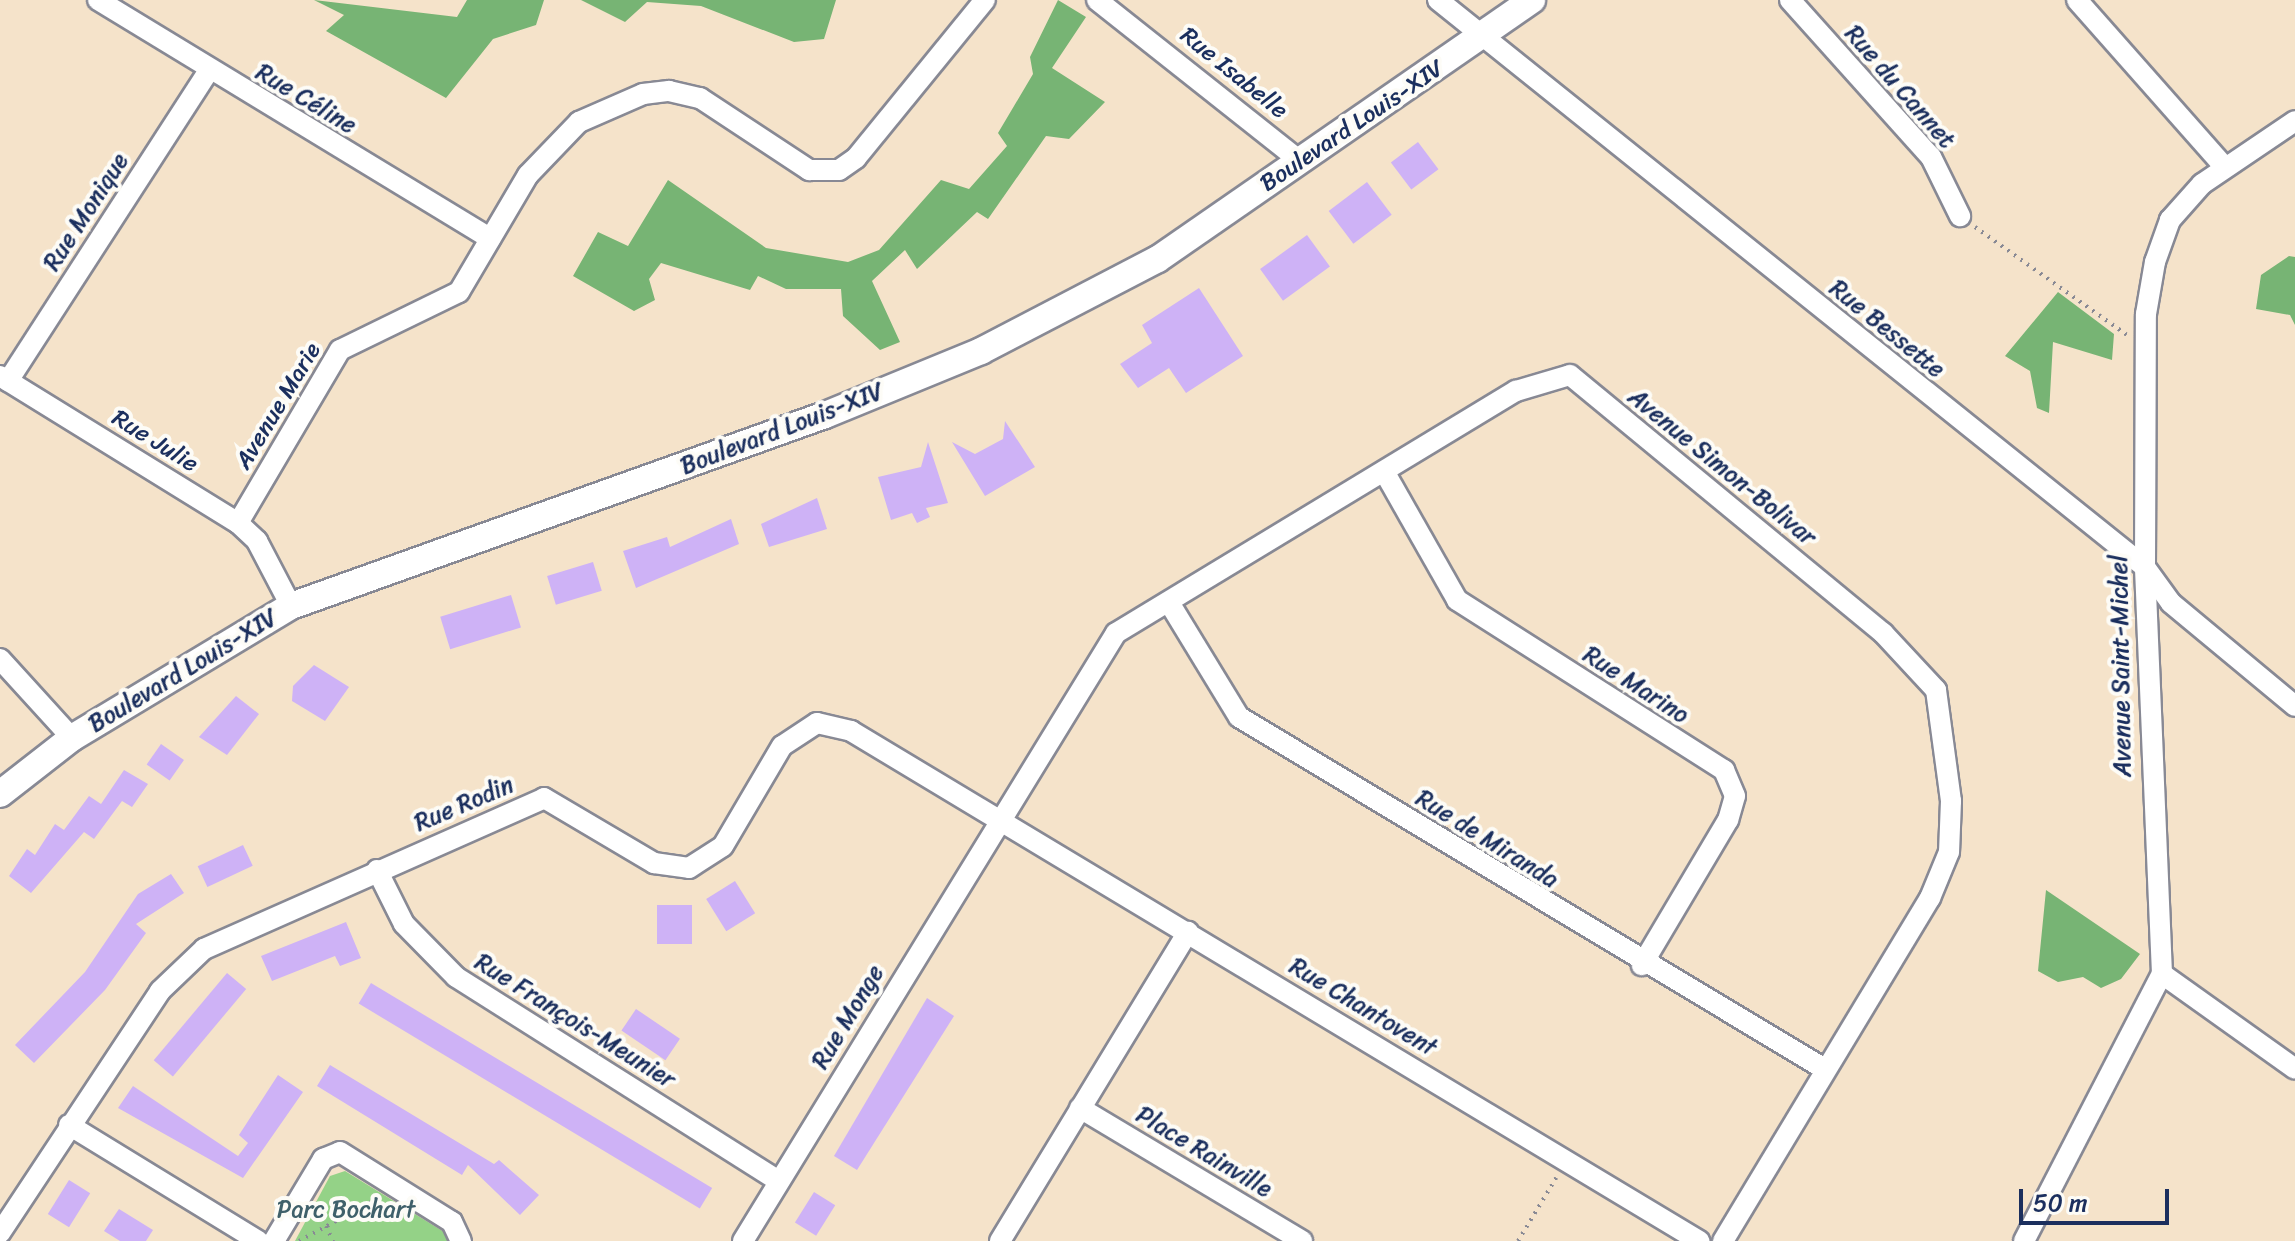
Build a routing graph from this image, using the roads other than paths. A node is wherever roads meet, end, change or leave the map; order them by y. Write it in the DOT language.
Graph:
graph roads {
  1 [pos="98,0"];
  2 [pos="985,0"];
  3 [pos="1097,0"];
  4 [pos="1438,0"];
  5 [pos="1532,0"];
  6 [pos="1790,0"];
  7 [pos="2077,0"];
  8 [pos="1485,37"];
  9 [pos="208,72"];
  10 [pos="2295,121"];
  11 [pos="1299,160"];
  12 [pos="2222,164"];
  13 [pos="1960,216"];
  14 [pos="490,238"];
  15 [pos="4,379"];
  16 [pos="1385,473"];
  17 [pos="238,523"];
  18 [pos="2145,567"];
  19 [pos="1170,604"];
  20 [pos="291,606"];
  21 [pos="0,659"];
  22 [pos="2295,706"];
  23 [pos="72,738"];
  24 [pos="0,794"];
  25 [pos="998,819"];
  26 [pos="377,870"];
  27 [pos="1188,932"];
  28 [pos="1642,965"];
  29 [pos="2162,974"];
  30 [pos="1823,1068"];
  31 [pos="2295,1069"];
  32 [pos="1080,1108"];
  33 [pos="69,1125"];
  34 [pos="779,1181"];
  35 [pos="0,1233"];
  36 [pos="258,1241"];
  37 [pos="274,1241"];
  38 [pos="461,1241"];
  39 [pos="743,1241"];
  40 [pos="1000,1241"];
  41 [pos="1302,1241"];
  42 [pos="1699,1241"];
  43 [pos="1723,1241"];
  44 [pos="2024,1241"];
  1 -- 9 [label="street, Rue Céline"];
  2 -- 14 [label="street, Avenue Marie"];
  3 -- 11 [label="street, Rue Isabelle"];
  4 -- 8 [label="street, Rue Bessette"];
  5 -- 8 [label="main road, Boulevard Louis-XIV"];
  6 -- 13 [label="street, Rue du Cannet"];
  7 -- 12 [label="street"];
  8 -- 11 [label="main road, Boulevard Louis-XIV"];
  8 -- 18 [label="street, Rue Bessette"];
  9 -- 14 [label="street, Rue Céline"];
  9 -- 15 [label="street, Rue Monique"];
  10 -- 12 [label="street, Avenue Saint-Michel"];
  11 -- 20 [label="main road, Boulevard Louis-XIV"];
  12 -- 18 [label="street, Avenue Saint-Michel"];
  14 -- 17 [label="street, Avenue Marie"];
  15 -- 17 [label="street, Rue Julie"];
  16 -- 19 [label="street, Avenue Simon-Bolivar"];
  16 -- 28 [label="street, Rue Marino"];
  16 -- 30 [label="street, Avenue Simon-Bolivar"];
  17 -- 20 [label="street, Rue Julie"];
  18 -- 22 [label="street, Rue Bessette"];
  18 -- 29 [label="street, Avenue Saint-Michel"];
  19 -- 25 [label="street, Avenue Simon-Bolivar"];
  19 -- 28 [label="street, Rue de Miranda"];
  20 -- 23 [label="main road, Boulevard Louis-XIV"];
  21 -- 23 [label="street"];
  23 -- 24 [label="main road, Boulevard Louis-XIV"];
  25 -- 26 [label="street, Rue Rodin"];
  25 -- 27 [label="street, Rue Chantovent"];
  25 -- 34 [label="street, Rue Monge"];
  26 -- 33 [label="street, Rue Rodin"];
  26 -- 34 [label="street, Rue François-Meunier"];
  27 -- 32 [label="street"];
  27 -- 42 [label="street, Rue Chantovent"];
  28 -- 30 [label="street, Rue de Miranda"];
  29 -- 31 [label="street"];
  29 -- 44 [label="street, Avenue Saint-Michel"];
  30 -- 43 [label="street, Avenue Simon-Bolivar"];
  32 -- 40 [label="street"];
  32 -- 41 [label="street, Place Rainville"];
  33 -- 35 [label="street, Rue Rodin"];
  33 -- 36 [label="street"];
  34 -- 39 [label="street, Rue Monge"];
  37 -- 38 [label="street"];
}
